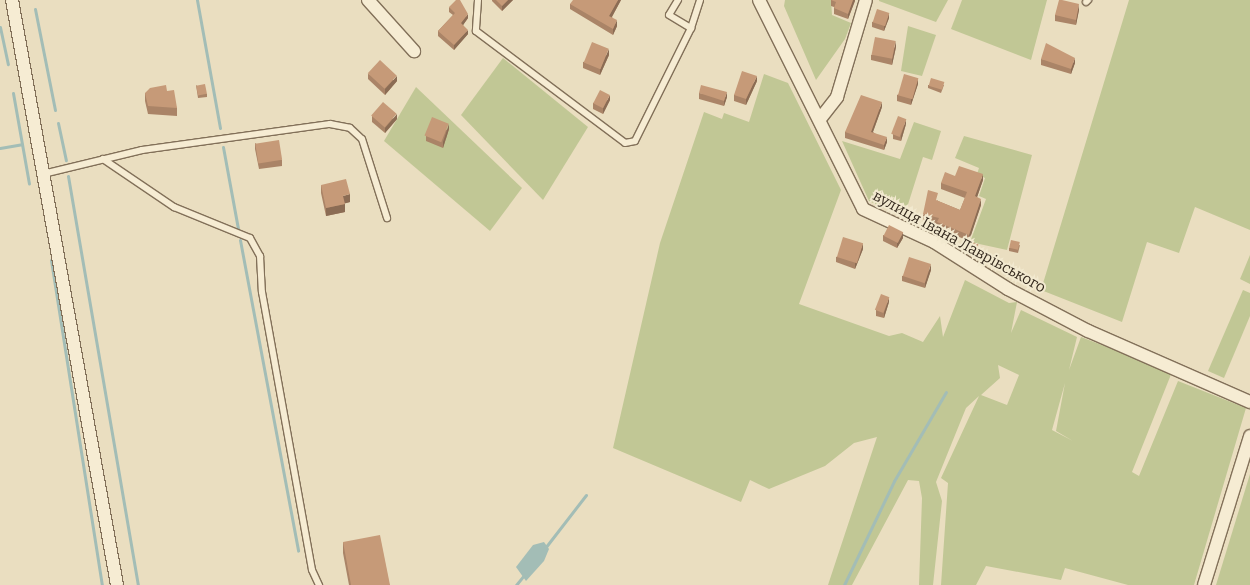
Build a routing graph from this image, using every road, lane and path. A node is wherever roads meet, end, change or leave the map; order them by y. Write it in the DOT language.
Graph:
graph roads {
  1 [pos="12,0"];
  2 [pos="368,0"];
  3 [pos="478,0"];
  4 [pos="678,0"];
  5 [pos="700,0"];
  6 [pos="759,0"];
  7 [pos="866,0"];
  8 [pos="691,28"];
  9 [pos="414,51"];
  10 [pos="820,119"];
  11 [pos="103,159"];
  12 [pos="42,174"];
  13 [pos="388,218"];
  14 [pos="1250,402"];
  15 [pos="1250,436"];
  16 [pos="117,585"];
  17 [pos="319,585"];
  18 [pos="1204,585"];
  1 -- 12 [label="street"];
  2 -- 9 [label="street"];
  3 -- 8 [label="lane"];
  4 -- 8 [label="lane"];
  5 -- 8 [label="lane"];
  6 -- 10 [label="street, вулиця Івана Лаврівського"];
  7 -- 10 [label="street"];
  10 -- 14 [label="street, вулиця Івана Лаврівського"];
  11 -- 12 [label="lane"];
  11 -- 13 [label="lane"];
  11 -- 17 [label="lane"];
  12 -- 16 [label="street"];
  15 -- 18 [label="street"];
}
